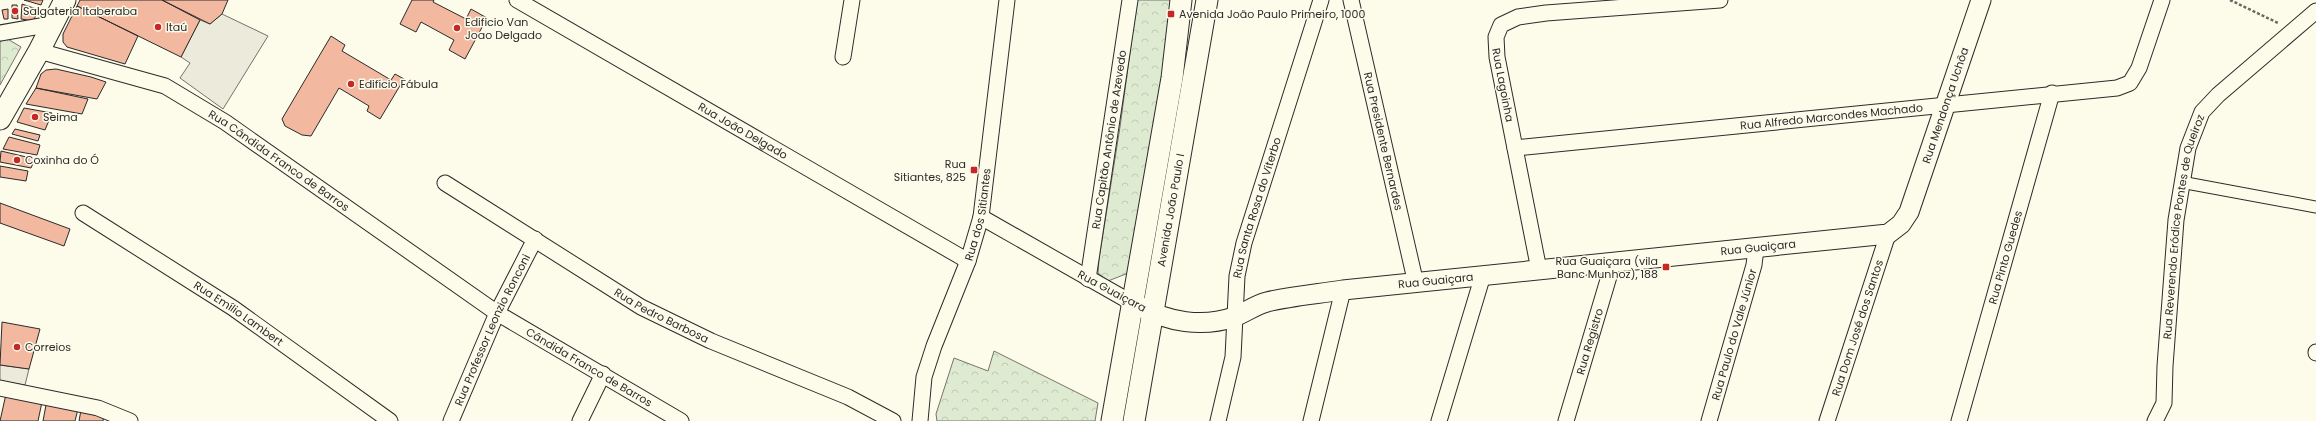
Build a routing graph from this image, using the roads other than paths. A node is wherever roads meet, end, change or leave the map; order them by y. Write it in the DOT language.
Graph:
graph roads {
  1 [pos="65,0"];
  2 [pos="517,0"];
  3 [pos="852,0"];
  4 [pos="1007,0"];
  5 [pos="1130,0"];
  6 [pos="1181,0"];
  7 [pos="1207,0"];
  8 [pos="1321,0"];
  9 [pos="1351,0"];
  10 [pos="1720,0"];
  11 [pos="1981,0"];
  12 [pos="2162,0"];
  13 [pos="2316,11"];
  14 [pos="52,24"];
  15 [pos="0,33"];
  16 [pos="39,51"];
  17 [pos="843,57"];
  18 [pos="2052,93"];
  19 [pos="1945,104"];
  20 [pos="0,119"];
  21 [pos="1515,148"];
  22 [pos="2181,182"];
  23 [pos="444,183"];
  24 [pos="2316,207"];
  25 [pos="83,213"];
  26 [pos="981,217"];
  27 [pos="1888,234"];
  28 [pos="535,238"];
  29 [pos="1756,248"];
  30 [pos="968,261"];
  31 [pos="1613,263"];
  32 [pos="1539,270"];
  33 [pos="1483,275"];
  34 [pos="1088,279"];
  35 [pos="1416,284"];
  36 [pos="1343,290"];
  37 [pos="1134,304"];
  38 [pos="496,313"];
  39 [pos="1154,313"];
  40 [pos="1234,317"];
  41 [pos="602,374"];
  42 [pos="0,388"];
  43 [pos="130,421"];
  44 [pos="390,421"];
  45 [pos="450,421"];
  46 [pos="580,421"];
  47 [pos="681,421"];
  48 [pos="893,421"];
  49 [pos="920,421"];
  50 [pos="1112,421"];
  51 [pos="1134,421"];
  52 [pos="1218,421"];
  53 [pos="1311,421"];
  54 [pos="1439,421"];
  55 [pos="1566,421"];
  56 [pos="1709,421"];
  57 [pos="1827,421"];
  58 [pos="1958,421"];
  59 [pos="2155,421"];
  1 -- 14 [label="main road"];
  2 -- 30 [label="street, Rua João Delgado"];
  3 -- 17 [label="street"];
  4 -- 26 [label="street, Rua dos Sitiantes"];
  5 -- 34 [label="street, Rua Capitão Antônio de Azevedo"];
  6 -- 37 [label="main road, Avenida João Paulo I"];
  7 -- 39 [label="main road, Avenida João Paulo I"];
  8 -- 40 [label="street, Rua Santa Rosa do Viterbo"];
  9 -- 35 [label="street, Rua Presidente Bernardes"];
  10 -- 21 [label="street, Rua Lagoinha"];
  11 -- 19 [label="street, Rua Mendonça Uchôa"];
  12 -- 18 [label="street, Rua Alfredo Marcondes Machado"];
  13 -- 22 [label="street, Rua Reverendo Eródice Pontes de Queiroz"];
  14 -- 15 [label="street"];
  14 -- 16 [label="main road"];
  16 -- 20 [label="main road"];
  16 -- 38 [label="street, Rua Cândida Franco de Barros"];
  18 -- 19 [label="street, Rua Alfredo Marcondes Machado"];
  18 -- 58 [label="street, Rua Pinto Guedes"];
  19 -- 21 [label="street, Rua Alfredo Marcondes Machado"];
  19 -- 27 [label="street, Rua Mendonça Uchôa"];
  21 -- 32 [label="street, Rua Lagoinha"];
  22 -- 24 [label="street"];
  22 -- 59 [label="street, Rua Reverendo Eródice Pontes de Queiroz"];
  23 -- 28 [label="street, Rua Pedro Barbosa"];
  25 -- 44 [label="street, Rua Emílio Lambert"];
  26 -- 30 [label="street, Rua dos Sitiantes"];
  26 -- 34 [label="street, Rua Guaiçara"];
  27 -- 29 [label="street, Rua Guaiçara"];
  27 -- 57 [label="street, Rua Dom José dos Santos"];
  28 -- 38 [label="street, Rua Professor Leonzio Ronconi"];
  28 -- 48 [label="street, Rua Pedro Barbosa"];
  29 -- 31 [label="street, Rua Guaiçara"];
  29 -- 56 [label="street, Rua Paulo do Vale Júnior"];
  30 -- 49 [label="street, Rua dos Sitiantes"];
  31 -- 32 [label="street, Rua Guaiçara"];
  31 -- 55 [label="street, Rua Registro"];
  32 -- 33 [label="street, Rua Guaiçara"];
  33 -- 35 [label="street, Rua Guaiçara"];
  33 -- 54 [label="street"];
  34 -- 37 [label="street, Rua Guaiçara"];
  35 -- 36 [label="street, Rua Guaiçara"];
  36 -- 40 [label="street, Rua Guaiçara"];
  36 -- 53 [label="street"];
  37 -- 39 [label="street, Rua Guaiçara"];
  37 -- 50 [label="main road, Avenida João Paulo I"];
  38 -- 41 [label="street, Cândida Franco de Barros"];
  38 -- 45 [label="street, Rua Professor Leonzio Ronconi"];
  39 -- 40 [label="street, Rua Guaiçara"];
  39 -- 51 [label="main road, Avenida João Paulo I"];
  40 -- 52 [label="street, Rua Santa Rosa do Viterbo"];
  41 -- 46 [label="street"];
  41 -- 47 [label="street, Cândida Franco de Barros"];
  42 -- 43 [label="street"];
}
